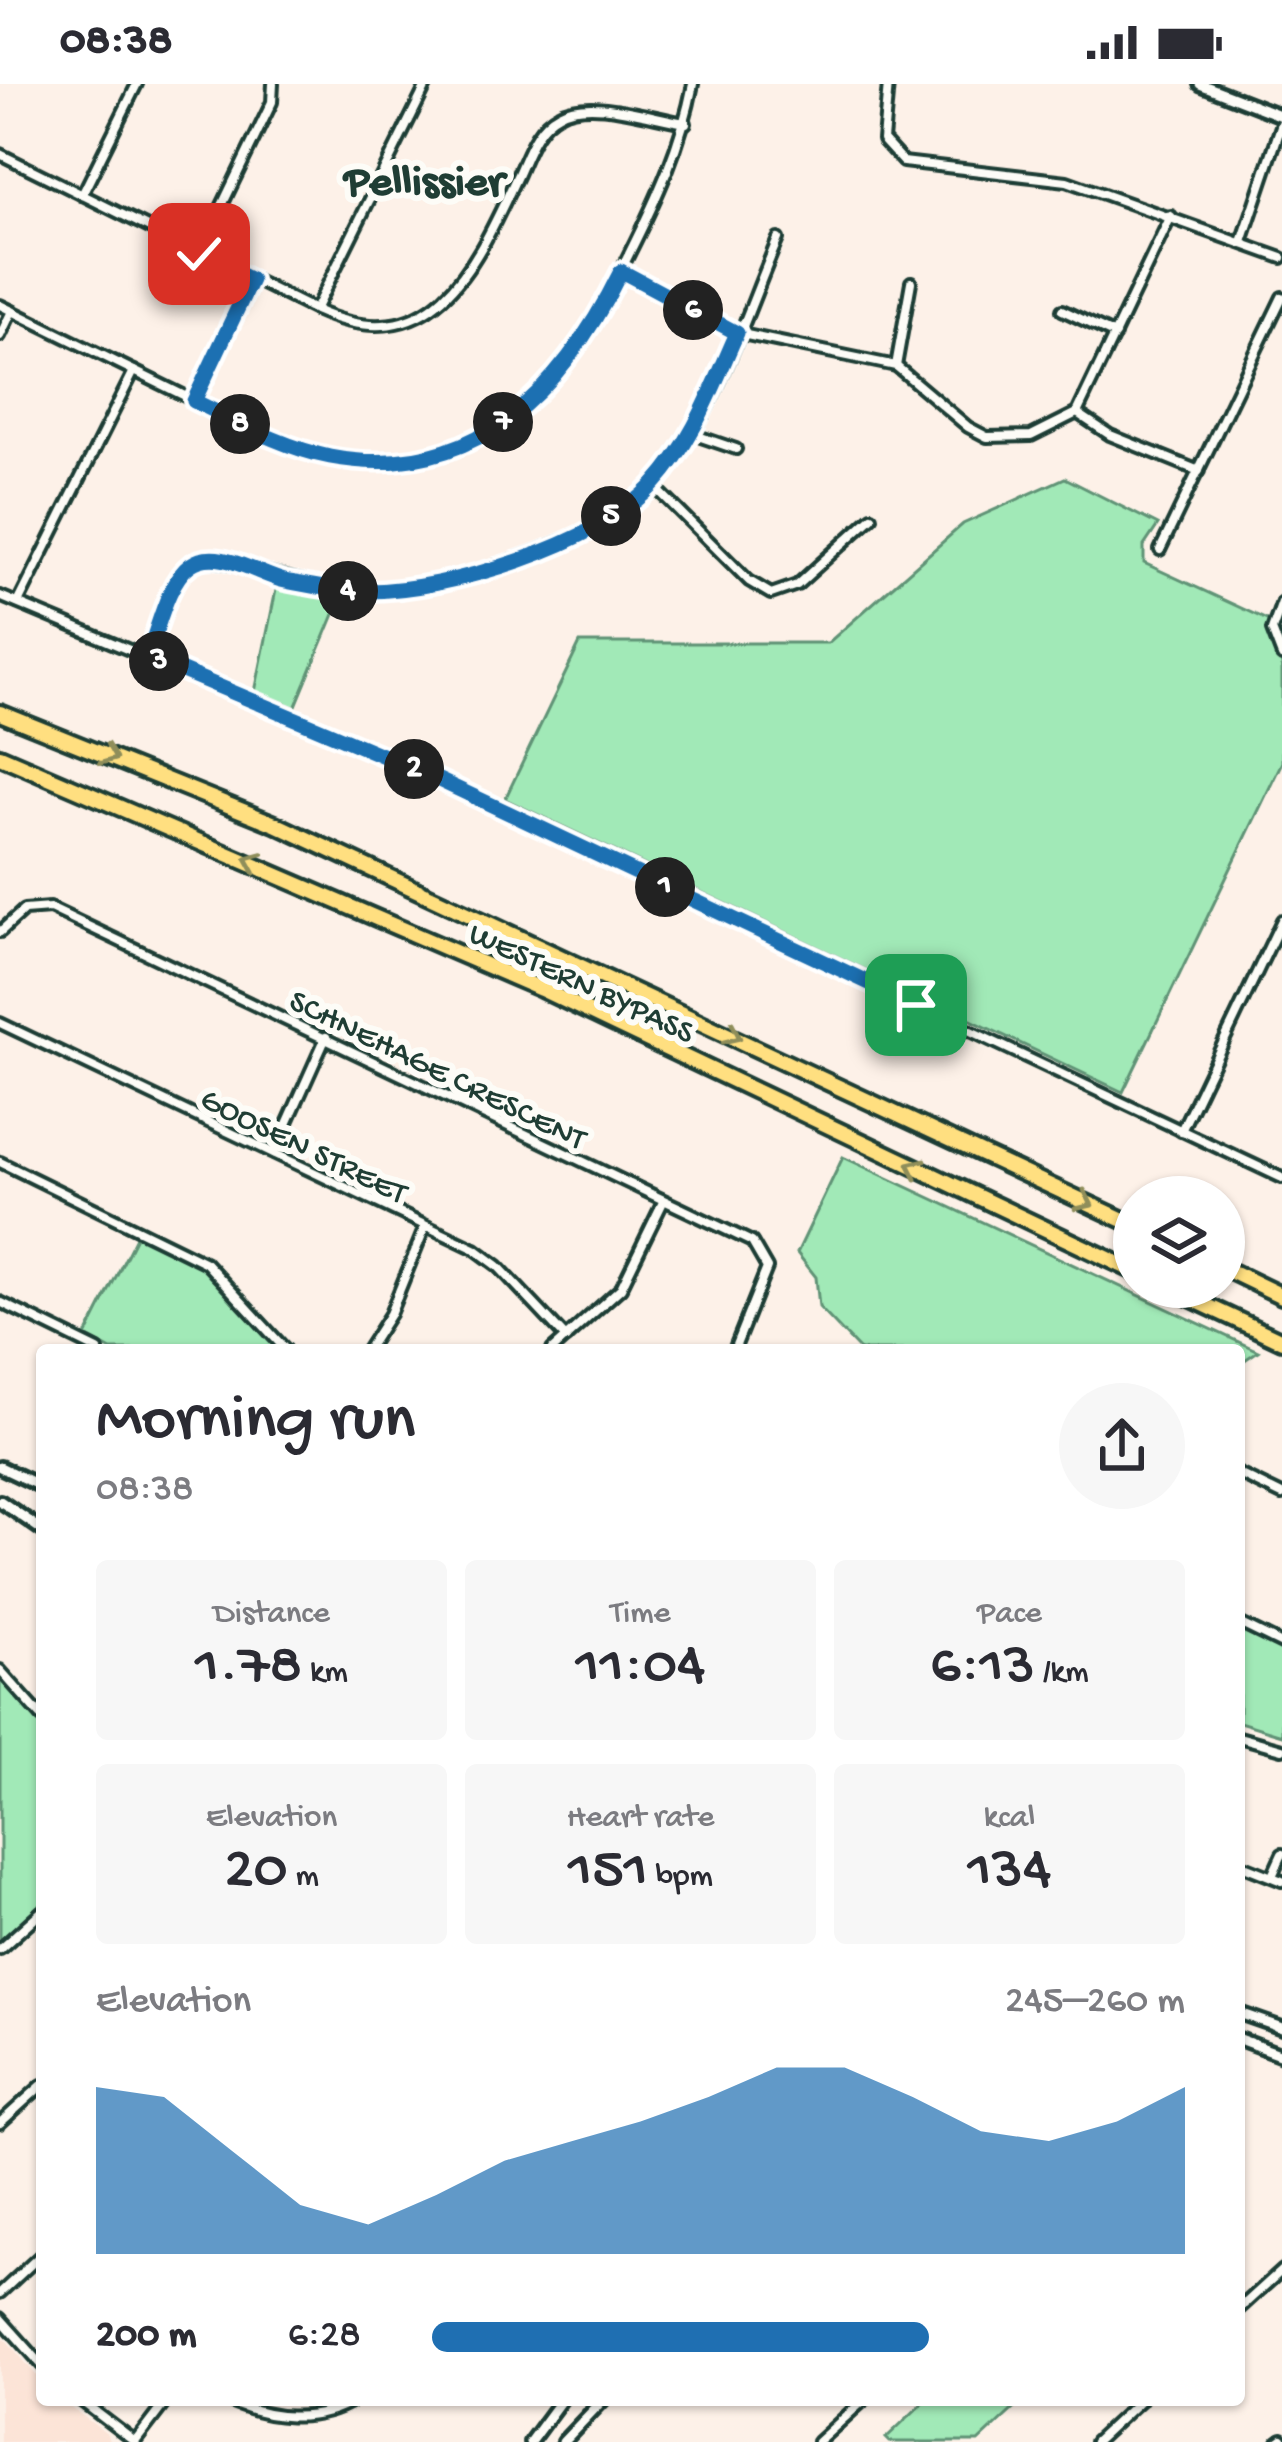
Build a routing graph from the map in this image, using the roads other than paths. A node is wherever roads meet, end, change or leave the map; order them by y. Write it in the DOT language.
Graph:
graph roads {
  1 [pos="137,84"];
  2 [pos="273,84"];
  3 [pos="427,84"];
  4 [pos="693,84"];
  5 [pos="888,84"];
  6 [pos="1200,84"];
  7 [pos="1282,119"];
  8 [pos="686,123"];
  9 [pos="0,154"];
  10 [pos="82,195"];
  11 [pos="1171,216"];
  12 [pos="778,239"];
  13 [pos="1242,242"];
  14 [pos="199,254"];
  15 [pos="1282,258"];
  16 [pos="621,271"];
  17 [pos="251,280"];
  18 [pos="911,282"];
  19 [pos="1282,297"];
  20 [pos="0,305"];
  21 [pos="315,310"];
  22 [pos="1062,310"];
  23 [pos="12,311"];
  24 [pos="737,333"];
  25 [pos="1115,334"];
  26 [pos="0,336"];
  27 [pos="896,366"];
  28 [pos="134,371"];
  29 [pos="194,401"];
  30 [pos="1077,413"];
  31 [pos="692,434"];
  32 [pos="736,449"];
  33 [pos="1199,471"];
  34 [pos="653,485"];
  35 [pos="872,517"];
  36 [pos="1160,550"];
  37 [pos="0,596"];
  38 [pos="1282,602"];
  39 [pos="18,603"];
  40 [pos="147,656"];
  41 [pos="1282,656"];
  42 [pos="0,713"];
  43 [pos="0,756"];
  44 [pos="1282,920"];
  45 [pos="0,932"];
  46 [pos="0,1024"];
  47 [pos="326,1037"];
  48 [pos="1181,1131"];
  49 [pos="274,1153"];
  50 [pos="0,1162"];
  51 [pos="1282,1178"];
  52 [pos="662,1204"];
  53 [pos="1113,1216"];
  54 [pos="425,1227"];
  55 [pos="1113,1261"];
  56 [pos="1245,1278"];
  57 [pos="1282,1296"];
  58 [pos="0,1302"];
  59 [pos="1212,1308"];
  60 [pos="566,1338"];
  61 [pos="1282,1341"];
  62 [pos="86,1344"];
  63 [pos="280,1344"];
  64 [pos="371,1344"];
  65 [pos="560,1344"];
  66 [pos="737,1344"];
  67 [pos="0,1467"];
  68 [pos="1245,1477"];
  69 [pos="36,1484"];
  70 [pos="1282,1495"];
  71 [pos="0,1501"];
  72 [pos="36,1526"];
  73 [pos="1245,1626"];
  74 [pos="1282,1644"];
  75 [pos="0,1670"];
  76 [pos="36,1710"];
  77 [pos="1245,1739"];
  78 [pos="1282,1749"];
  79 [pos="1282,1854"];
  80 [pos="1245,1866"];
  81 [pos="1277,1878"];
  82 [pos="36,1916"];
  83 [pos="0,1949"];
  84 [pos="1245,2015"];
  85 [pos="1282,2028"];
  86 [pos="1245,2040"];
  87 [pos="1282,2055"];
  88 [pos="36,2090"];
  89 [pos="0,2123"];
  90 [pos="36,2260"];
  91 [pos="1282,2270"];
  92 [pos="0,2293"];
  93 [pos="1245,2302"];
  94 [pos="0,2318"];
  95 [pos="36,2358"];
  96 [pos="88,2406"];
  97 [pos="162,2406"];
  98 [pos="248,2406"];
  99 [pos="344,2406"];
  100 [pos="557,2406"];
  101 [pos="597,2406"];
  102 [pos="857,2406"];
  103 [pos="1134,2406"];
  104 [pos="135,2442"];
  105 [pos="530,2442"];
  106 [pos="562,2442"];
  107 [pos="818,2442"];
  108 [pos="1095,2442"];
  1 -- 10 [label="street"];
  2 -- 14 [label="street"];
  3 -- 21 [label="street"];
  4 -- 8 [label="street"];
  5 -- 11 [label="street"];
  6 -- 7 [label="street"];
  7 -- 13 [label="street"];
  8 -- 16 [label="street"];
  8 -- 21 [label="street"];
  9 -- 10 [label="street"];
  10 -- 14 [label="street"];
  11 -- 13 [label="street"];
  11 -- 25 [label="street"];
  12 -- 24 [label="street"];
  13 -- 15 [label="street"];
  14 -- 17 [label="street"];
  16 -- 24 [label="street"];
  16 -- 29 [label="street"];
  17 -- 21 [label="street"];
  17 -- 29 [label="street"];
  18 -- 27 [label="street"];
  19 -- 33 [label="street"];
  20 -- 23 [label="street"];
  22 -- 25 [label="street"];
  23 -- 26 [label="street"];
  23 -- 28 [label="street"];
  24 -- 27 [label="street"];
  24 -- 31 [label="street"];
  25 -- 30 [label="street"];
  27 -- 30 [label="street"];
  28 -- 29 [label="street"];
  28 -- 39 [label="street"];
  30 -- 33 [label="street"];
  31 -- 32 [label="street"];
  31 -- 34 [label="street"];
  33 -- 36 [label="street"];
  34 -- 35 [label="street"];
  34 -- 40 [label="street"];
  37 -- 39 [label="street"];
  38 -- 41 [label="street"];
  39 -- 40 [label="street"];
  40 -- 48 [label="street"];
  42 -- 53 [label="highway, WESTERN BYPASS, one-way"];
  55 -- 43 [label="highway, WESTERN BYPASS, one-way"];
  44 -- 48 [label="street"];
  45 -- 47 [label="street, SCHNEHAGE CRESCENT"];
  46 -- 49 [label="street, GOOSEN STREET"];
  47 -- 49 [label="street"];
  47 -- 52 [label="street, SCHNEHAGE CRESCENT"];
  48 -- 51 [label="street"];
  49 -- 54 [label="street, GOOSEN STREET"];
  50 -- 63 [label="street"];
  52 -- 60 [label="street"];
  52 -- 66 [label="street, SCHNEHAGE CRESCENT"];
  54 -- 60 [label="street, GOOSEN STREET"];
  54 -- 64 [label="street"];
  56 -- 57 [label="highway"];
  58 -- 62 [label="street"];
  59 -- 61 [label="highway"];
  60 -- 65 [label="street"];
  67 -- 69 [label="street"];
  68 -- 70 [label="street"];
  71 -- 72 [label="street"];
  73 -- 74 [label="street"];
  75 -- 76 [label="street"];
  77 -- 78 [label="street"];
  79 -- 81 [label="street"];
  80 -- 81 [label="street"];
  82 -- 83 [label="street"];
  84 -- 85 [label="street"];
  86 -- 87 [label="street"];
  88 -- 89 [label="street"];
  90 -- 92 [label="street"];
  91 -- 93 [label="street"];
  94 -- 95 [label="street"];
  96 -- 104 [label="street"];
  97 -- 104 [label="street"];
  98 -- 99 [label="street"];
  100 -- 105 [label="street"];
  101 -- 106 [label="street"];
  102 -- 107 [label="street"];
  103 -- 108 [label="street"];
}
